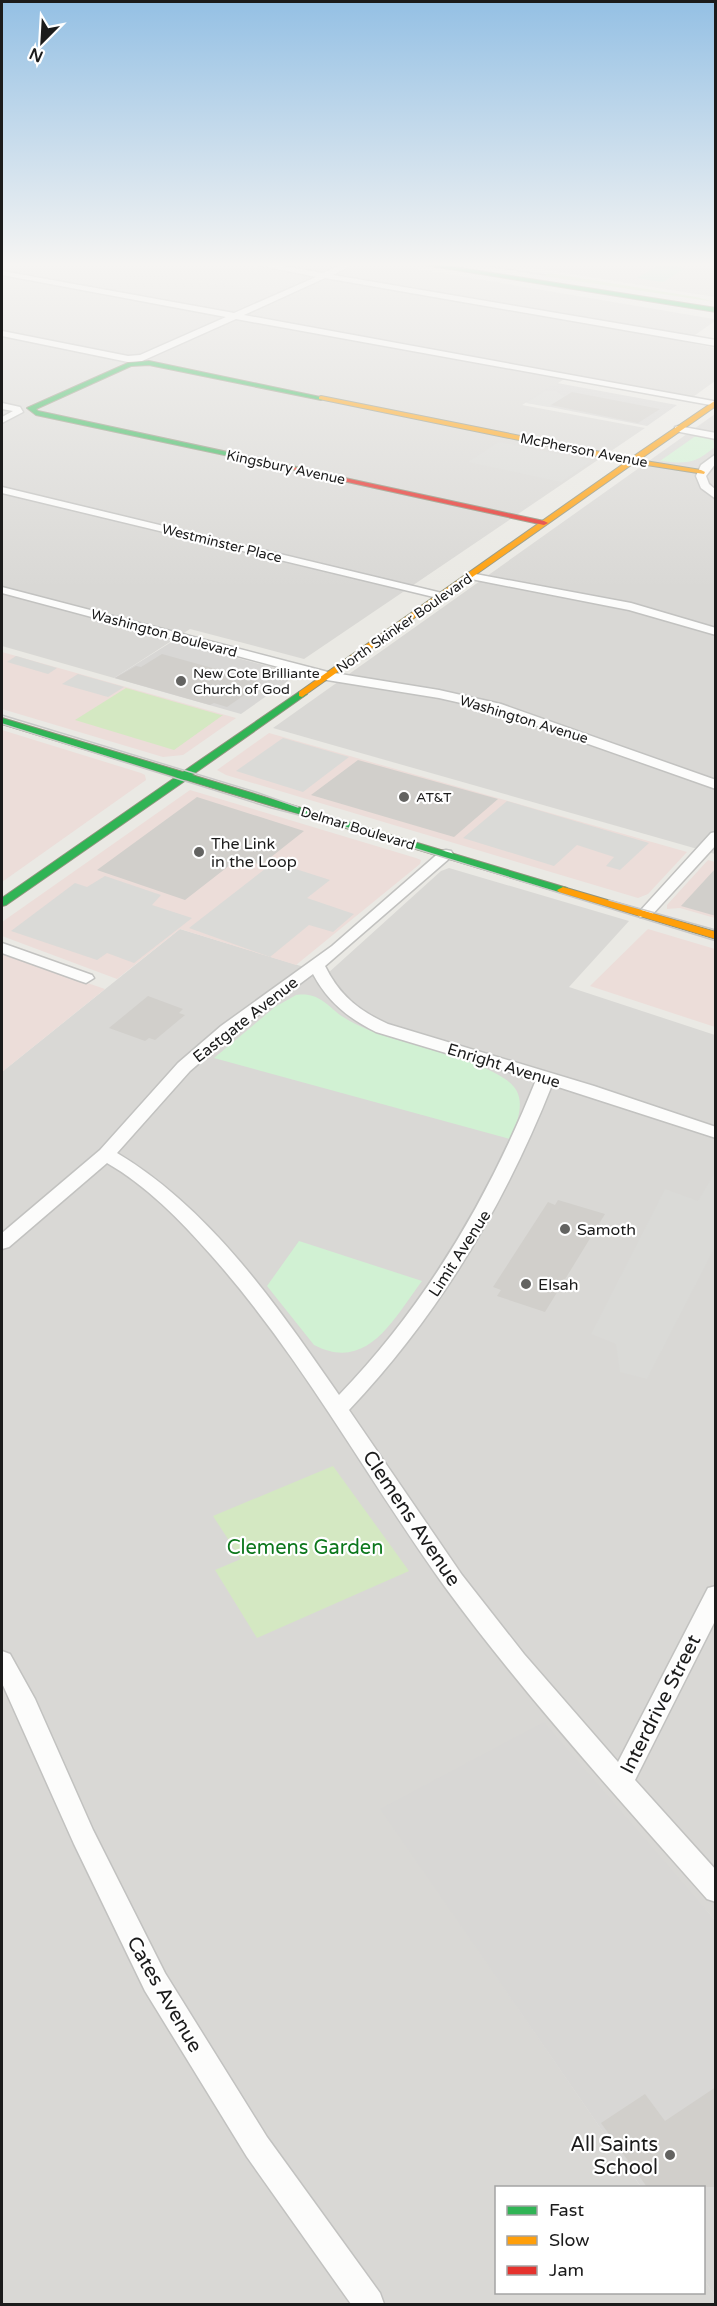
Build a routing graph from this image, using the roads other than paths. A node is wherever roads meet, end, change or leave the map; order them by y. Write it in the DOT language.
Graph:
graph roads {
  1 [pos="108,373"];
  2 [pos="196,373"];
  3 [pos="545,373"];
  4 [pos="714,403"];
  5 [pos="2,406"];
  6 [pos="24,410"];
  7 [pos="2,420"];
  8 [pos="678,429"];
  9 [pos="716,436"];
  10 [pos="716,457"];
  11 [pos="633,461"];
  12 [pos="701,472"];
  13 [pos="2,490"];
  14 [pos="716,495"];
  15 [pos="544,523"];
  16 [pos="470,576"];
  17 [pos="2,590"];
  18 [pos="442,596"];
  19 [pos="716,632"];
  20 [pos="327,676"];
  21 [pos="2,721"];
  22 [pos="184,776"];
  23 [pos="716,785"];
  24 [pos="716,836"];
  25 [pos="446,854"];
  26 [pos="2,903"];
  27 [pos="645,914"];
  28 [pos="716,936"];
  29 [pos="2,948"];
  30 [pos="317,965"];
  31 [pos="86,978"];
  32 [pos="546,1077"];
  33 [pos="716,1133"];
  34 [pos="106,1154"];
  35 [pos="2,1243"];
  36 [pos="338,1409"];
  37 [pos="716,1595"];
  38 [pos="2,1660"];
  39 [pos="621,1782"];
  40 [pos="716,1890"];
  41 [pos="369,2304"];
  1 -- 6 [label="main road, McPherson Avenue"];
  2 -- 11 [label="main road, McPherson Avenue"];
  3 -- 4 [label="street"];
  4 -- 8 [label="main road, North Skinker Boulevard"];
  5 -- 6 [label="street, Kingsbury Avenue"];
  6 -- 7 [label="street"];
  6 -- 15 [label="main road, Kingsbury Avenue"];
  8 -- 9 [label="street"];
  8 -- 11 [label="main road, North Skinker Boulevard"];
  10 -- 12 [label="street"];
  11 -- 12 [label="main road, McPherson Avenue"];
  11 -- 15 [label="main road, North Skinker Boulevard"];
  12 -- 14 [label="street"];
  13 -- 18 [label="street, Westminster Place"];
  15 -- 16 [label="main road, North Skinker Boulevard"];
  16 -- 18 [label="main road, North Skinker Boulevard"];
  16 -- 19 [label="street"];
  17 -- 20 [label="street, Washington Boulevard"];
  18 -- 20 [label="main road, North Skinker Boulevard"];
  20 -- 22 [label="main road, North Skinker Boulevard"];
  20 -- 23 [label="street, Washington Avenue"];
  21 -- 22 [label="main road, Delmar Boulevard"];
  22 -- 25 [label="main road, Delmar Boulevard"];
  22 -- 26 [label="main road, North Skinker Boulevard"];
  24 -- 27 [label="street"];
  25 -- 27 [label="main road, Delmar Boulevard"];
  25 -- 30 [label="street, Eastgate Avenue"];
  27 -- 28 [label="main road, Delmar Boulevard"];
  29 -- 31 [label="street"];
  30 -- 32 [label="street, Enright Avenue"];
  30 -- 34 [label="street, Eastgate Avenue"];
  32 -- 33 [label="street, Enright Avenue"];
  32 -- 36 [label="street, Limit Avenue"];
  34 -- 35 [label="street, Eastgate Avenue"];
  34 -- 36 [label="street, Clemens Avenue"];
  36 -- 39 [label="street, Clemens Avenue"];
  37 -- 39 [label="street, Interdrive Street"];
  38 -- 41 [label="street, Cates Avenue"];
  39 -- 40 [label="street, Clemens Avenue"];
}
